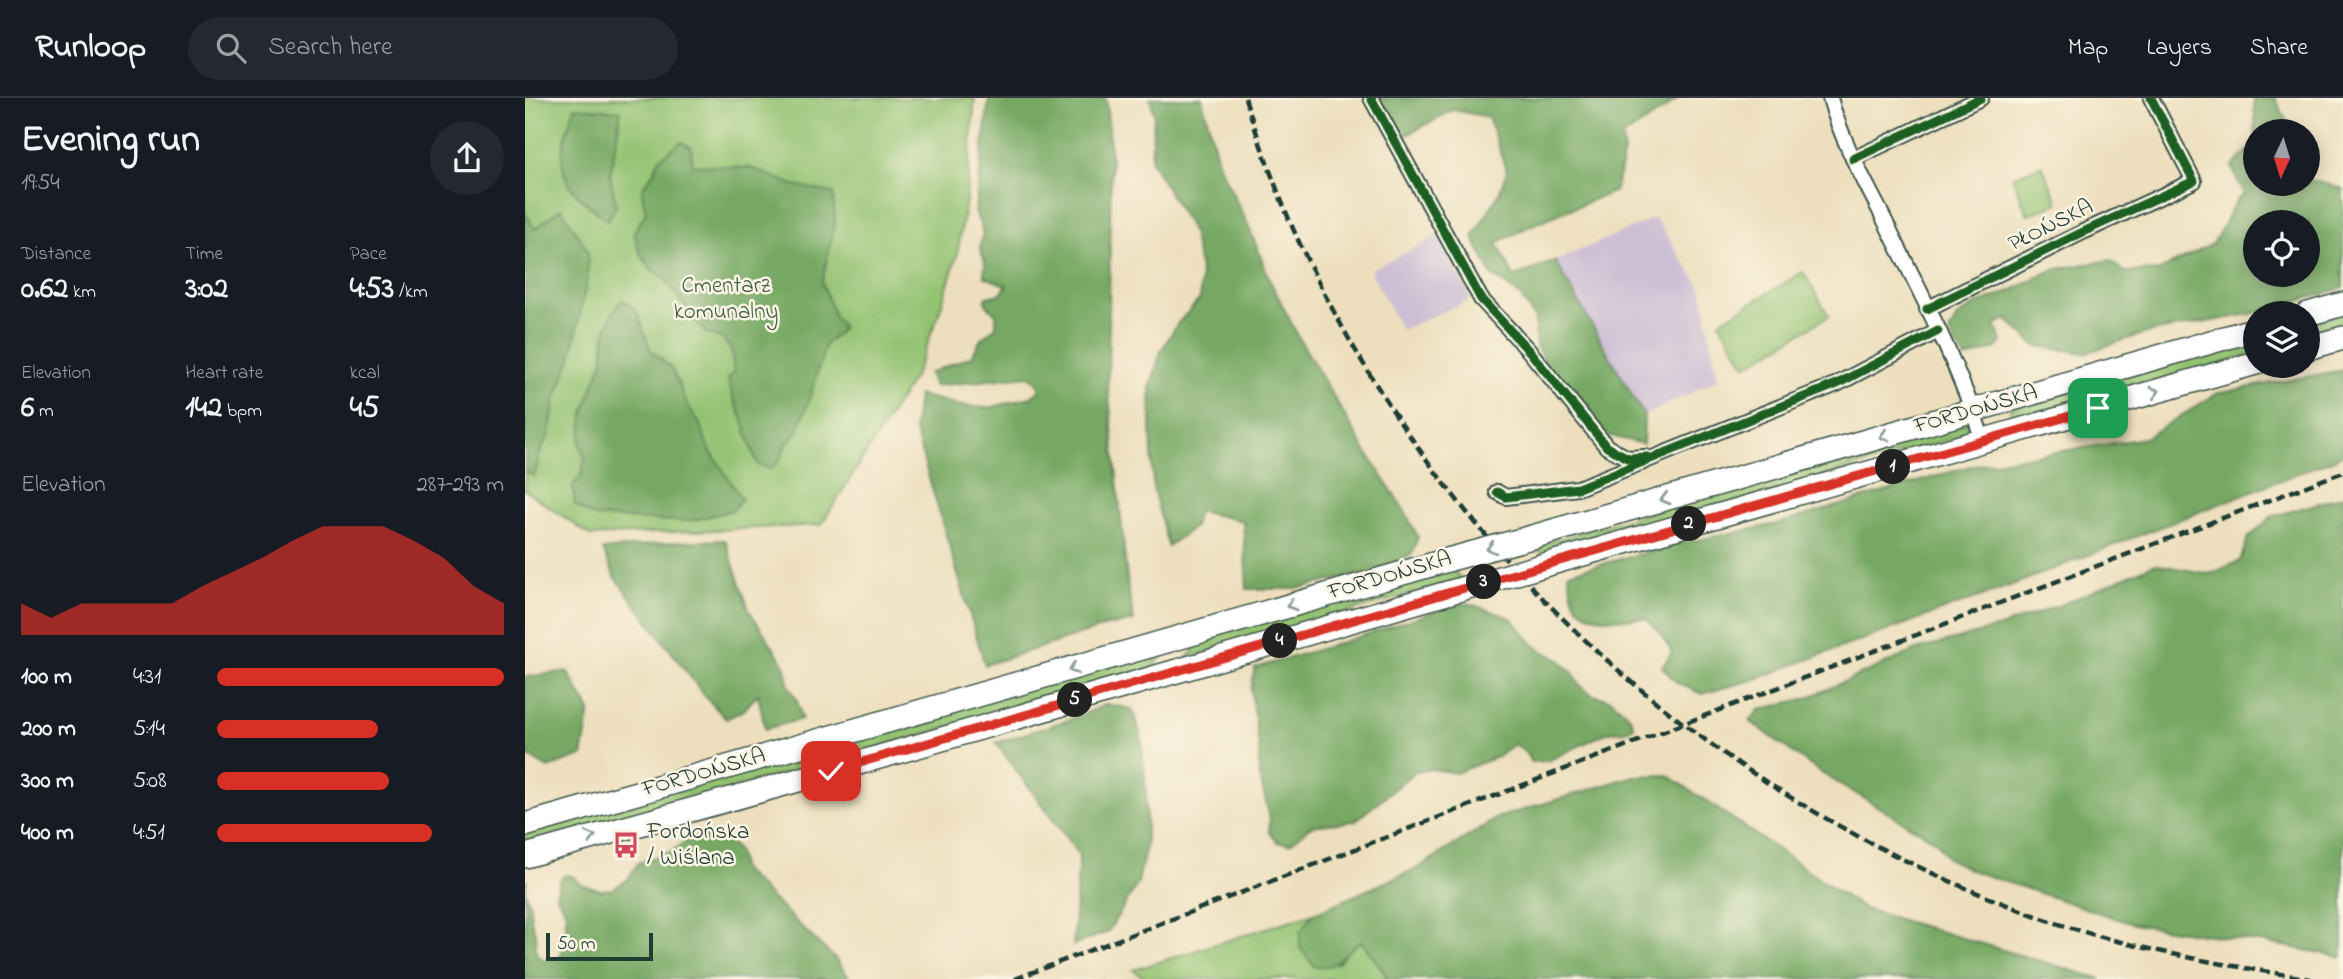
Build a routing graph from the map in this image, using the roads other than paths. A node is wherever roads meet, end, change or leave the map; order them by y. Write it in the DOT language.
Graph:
graph roads {
  1 [pos="1371,98"];
  2 [pos="1831,98"];
  3 [pos="1981,98"];
  4 [pos="2151,98"];
  5 [pos="1853,159"];
  6 [pos="2343,304"];
  7 [pos="1927,309"];
  8 [pos="2320,311"];
  9 [pos="1938,331"];
  10 [pos="2243,333"];
  11 [pos="2343,338"];
  12 [pos="2320,345"];
  13 [pos="2243,367"];
  14 [pos="1973,410"];
  15 [pos="1983,442"];
  16 [pos="1650,457"];
  17 [pos="1497,492"];
  18 [pos="525,825"];
  19 [pos="525,856"];
  1 -- 16 [label="street"];
  2 -- 5 [label="street"];
  3 -- 5 [label="street"];
  4 -- 7 [label="street, PŁOŃSKA"];
  5 -- 7 [label="street"];
  6 -- 8 [label="main road"];
  7 -- 9 [label="street"];
  9 -- 14 [label="street"];
  9 -- 16 [label="street"];
  10 -- 14 [label="main road, FORDOŃSKA"];
  11 -- 12 [label="main road"];
  15 -- 13 [label="main road, FORDOŃSKA, one-way"];
  14 -- 15 [label="street"];
  14 -- 18 [label="main road, FORDOŃSKA, one-way, bridge"];
  19 -- 15 [label="main road, FORDOŃSKA, one-way, bridge"];
  16 -- 17 [label="street"];
}
